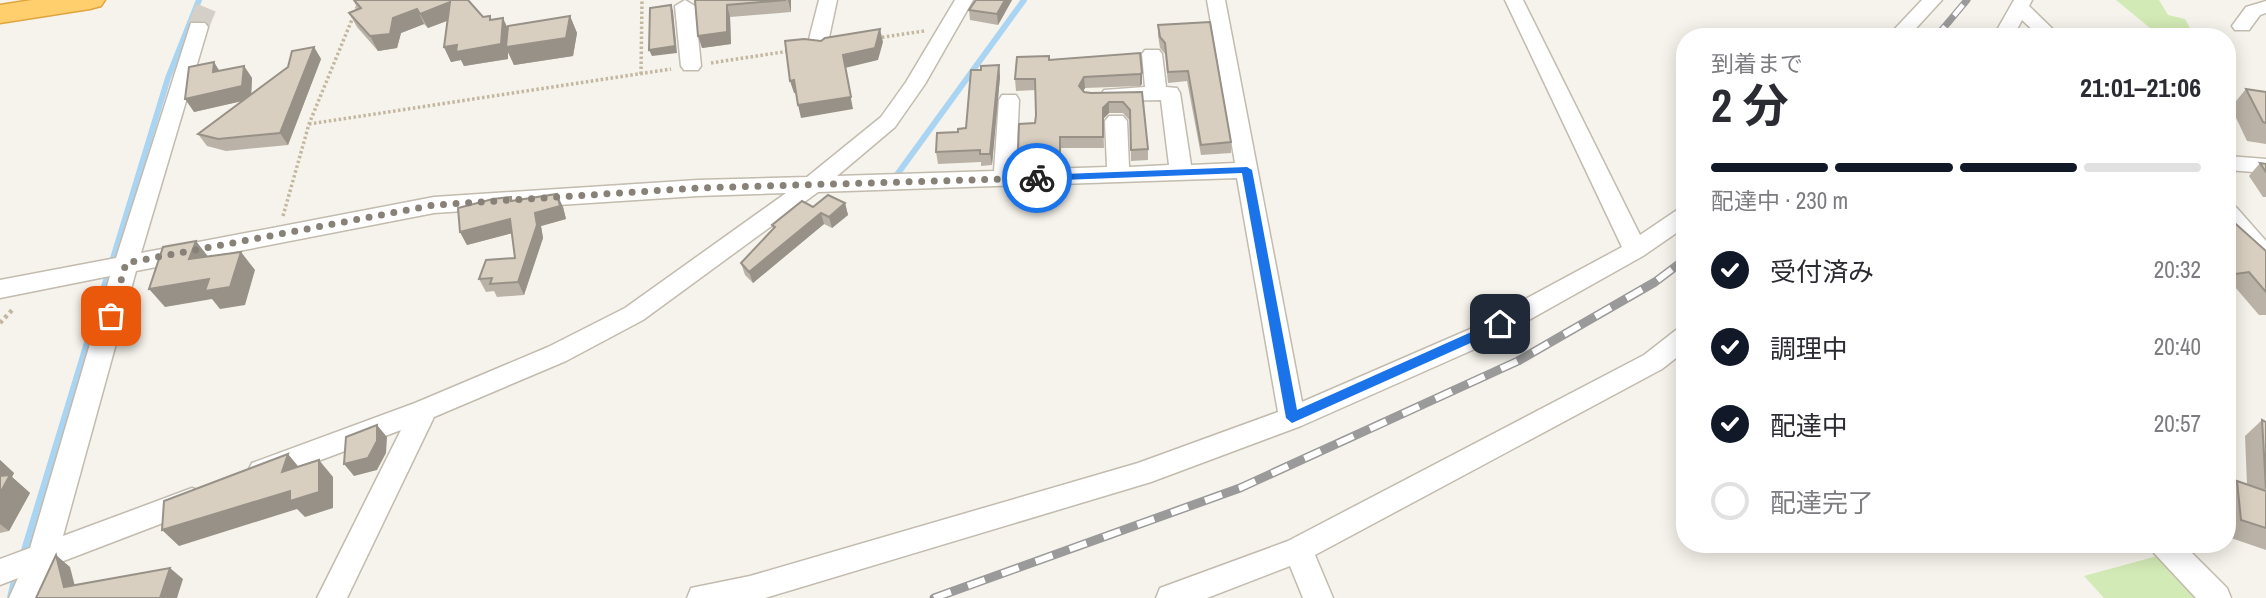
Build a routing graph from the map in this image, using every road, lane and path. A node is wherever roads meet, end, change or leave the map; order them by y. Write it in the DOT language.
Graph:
graph roads {
  1 [pos="90,0"];
  2 [pos="360,0"];
  3 [pos="642,0"];
  4 [pos="828,0"];
  5 [pos="964,0"];
  6 [pos="1216,0"];
  7 [pos="1514,0"];
  8 [pos="1933,0"];
  9 [pos="2021,3"];
  10 [pos="685,6"];
  11 [pos="2266,7"];
  12 [pos="0,14"];
  13 [pos="360,24"];
  14 [pos="2242,26"];
  15 [pos="198,27"];
  16 [pos="948,27"];
  17 [pos="1906,28"];
  18 [pos="2008,28"];
  19 [pos="2043,28"];
  20 [pos="347,29"];
  21 [pos="870,39"];
  22 [pos="817,47"];
  23 [pos="1152,54"];
  24 [pos="691,66"];
  25 [pos="641,74"];
  26 [pos="1156,94"];
  27 [pos="1092,96"];
  28 [pos="1009,100"];
  29 [pos="1116,121"];
  30 [pos="309,124"];
  31 [pos="2236,164"];
  32 [pos="2266,166"];
  33 [pos="1247,170"];
  34 [pos="1181,173"];
  35 [pos="1118,175"];
  36 [pos="1005,179"];
  37 [pos="812,185"];
  38 [pos="1676,222"];
  39 [pos="2236,222"];
  40 [pos="277,235"];
  41 [pos="1635,250"];
  42 [pos="2266,256"];
  43 [pos="126,263"];
  44 [pos="0,289"];
  45 [pos="1676,344"];
  46 [pos="424,410"];
  47 [pos="1292,418"];
  48 [pos="241,480"];
  49 [pos="215,490"];
  50 [pos="1298,551"];
  51 [pos="2173,553"];
  52 [pos="43,556"];
  53 [pos="0,572"];
  54 [pos="24,598"];
  55 [pos="332,598"];
  56 [pos="702,598"];
  57 [pos="1171,598"];
  58 [pos="1318,598"];
  59 [pos="2216,598"];
  1 -- 12 [label="highway"];
  2 -- 20 [label="path"];
  3 -- 25 [label="path"];
  4 -- 22 [label="street"];
  5 -- 16 [label="street"];
  6 -- 33 [label="street"];
  7 -- 41 [label="street"];
  8 -- 17 [label="street"];
  9 -- 18 [label="street"];
  9 -- 19 [label="street"];
  10 -- 24 [label="street"];
  11 -- 14 [label="street"];
  13 -- 20 [label="path"];
  15 -- 43 [label="street"];
  16 -- 21 [label="path"];
  16 -- 37 [label="street"];
  20 -- 30 [label="path"];
  22 -- 24 [label="path"];
  23 -- 26 [label="street"];
  24 -- 25 [label="path"];
  25 -- 30 [label="path"];
  26 -- 27 [label="street"];
  26 -- 34 [label="street"];
  28 -- 36 [label="street"];
  29 -- 35 [label="street"];
  30 -- 40 [label="path"];
  31 -- 32 [label="street"];
  33 -- 34 [label="street"];
  33 -- 47 [label="street"];
  34 -- 35 [label="street"];
  35 -- 36 [label="street"];
  36 -- 37 [label="street"];
  37 -- 40 [label="street"];
  37 -- 46 [label="street"];
  38 -- 41 [label="street"];
  39 -- 42 [label="street"];
  40 -- 43 [label="street"];
  41 -- 47 [label="street"];
  43 -- 44 [label="street"];
  43 -- 52 [label="street"];
  45 -- 50 [label="street"];
  46 -- 48 [label="street"];
  46 -- 55 [label="street"];
  47 -- 56 [label="street"];
  49 -- 52 [label="street"];
  50 -- 57 [label="street"];
  50 -- 58 [label="street"];
  51 -- 59 [label="street"];
  52 -- 53 [label="street"];
  52 -- 54 [label="street"];
}
